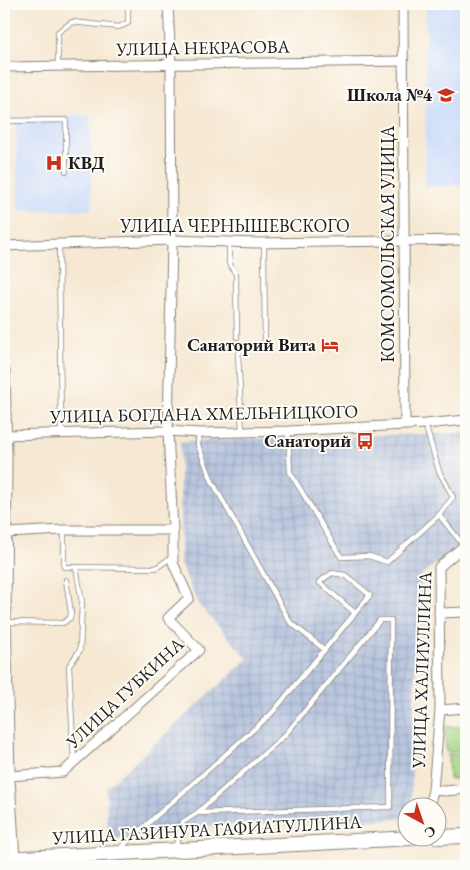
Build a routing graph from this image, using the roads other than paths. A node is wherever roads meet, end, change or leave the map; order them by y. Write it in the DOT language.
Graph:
graph roads {
  1 [pos="128,4"];
  2 [pos="168,4"];
  3 [pos="403,4"];
  4 [pos="403,61"];
  5 [pos="171,66"];
  6 [pos="4,67"];
  7 [pos="58,67"];
  8 [pos="4,121"];
  9 [pos="66,171"];
  10 [pos="172,240"];
  11 [pos="404,240"];
  12 [pos="466,240"];
  13 [pos="229,242"];
  14 [pos="264,243"];
  15 [pos="59,244"];
  16 [pos="4,246"];
  17 [pos="237,337"];
  18 [pos="4,371"];
  19 [pos="466,420"];
  20 [pos="404,424"];
  21 [pos="426,424"];
  22 [pos="168,431"];
  23 [pos="288,431"];
  24 [pos="242,432"];
  25 [pos="61,433"];
  26 [pos="199,433"];
  27 [pos="4,435"];
  28 [pos="466,493"];
  29 [pos="466,498"];
  30 [pos="439,515"];
  31 [pos="64,530"];
  32 [pos="173,530"];
  33 [pos="6,533"];
  34 [pos="465,545"];
  35 [pos="173,556"];
  36 [pos="76,567"];
  37 [pos="66,580"];
  38 [pos="466,612"];
  39 [pos="355,613"];
  40 [pos="439,613"];
  41 [pos="5,619"];
  42 [pos="325,650"];
  43 [pos="466,708"];
  44 [pos="440,710"];
  45 [pos="6,747"];
  46 [pos="74,764"];
  47 [pos="9,776"];
  48 [pos="466,789"];
  49 [pos="433,790"];
  50 [pos="4,791"];
  51 [pos="431,798"];
  52 [pos="197,813"];
  53 [pos="466,836"];
  54 [pos="448,837"];
  55 [pos="398,839"];
  56 [pos="174,850"];
  57 [pos="113,854"];
  58 [pos="10,861"];
  1 -- 7 [label="lane"];
  2 -- 5 [label="street, УЛИЦА ГУБКИНА"];
  3 -- 4 [label="street, КОМСОМОЛЬСКАЯ УЛИЦА"];
  4 -- 5 [label="street, УЛИЦА НЕКРАСОВА"];
  4 -- 11 [label="street, КОМСОМОЛЬСКАЯ УЛИЦА"];
  5 -- 7 [label="street, УЛИЦА НЕКРАСОВА"];
  5 -- 10 [label="street, УЛИЦА ГУБКИНА"];
  6 -- 7 [label="street, УЛИЦА НЕКРАСОВА"];
  8 -- 9 [label="lane"];
  10 -- 13 [label="street, УЛИЦА ЧЕРНЫШЕВСКОГО"];
  10 -- 15 [label="street, УЛИЦА ЧЕРНЫШЕВСКОГО"];
  10 -- 22 [label="street, УЛИЦА ГУБКИНА"];
  11 -- 12 [label="street, УЛИЦА ЧЕРНЫШЕВСКОГО"];
  11 -- 14 [label="street, УЛИЦА ЧЕРНЫШЕВСКОГО"];
  11 -- 20 [label="street, КОМСОМОЛЬСКАЯ УЛИЦА"];
  13 -- 14 [label="street, УЛИЦА ЧЕРНЫШЕВСКОГО"];
  13 -- 17 [label="lane"];
  14 -- 24 [label="lane"];
  15 -- 16 [label="street, УЛИЦА ЧЕРНЫШЕВСКОГО"];
  15 -- 25 [label="lane"];
  18 -- 27 [label="street"];
  19 -- 21 [label="street, УЛИЦА БОГДАНА ХМЕЛЬНИЦКОГО"];
  20 -- 21 [label="street, УЛИЦА БОГДАНА ХМЕЛЬНИЦКОГО"];
  20 -- 23 [label="street, УЛИЦА БОГДАНА ХМЕЛЬНИЦКОГО"];
  21 -- 30 [label="lane"];
  22 -- 25 [label="street, УЛИЦА БОГДАНА ХМЕЛЬНИЦКОГО"];
  22 -- 26 [label="street, УЛИЦА БОГДАНА ХМЕЛЬНИЦКОГО"];
  22 -- 32 [label="street, УЛИЦА ГУБКИНА"];
  23 -- 24 [label="street, УЛИЦА БОГДАНА ХМЕЛЬНИЦКОГО"];
  23 -- 30 [label="lane"];
  24 -- 26 [label="street, УЛИЦА БОГДАНА ХМЕЛЬНИЦКОГО"];
  25 -- 27 [label="street, УЛИЦА БОГДАНА ХМЕЛЬНИЦКОГО"];
  26 -- 42 [label="lane"];
  27 -- 33 [label="street"];
  28 -- 29 [label="lane"];
  30 -- 34 [label="lane"];
  31 -- 32 [label="street"];
  31 -- 33 [label="street"];
  31 -- 36 [label="lane"];
  32 -- 35 [label="street, УЛИЦА ГУБКИНА"];
  33 -- 41 [label="street"];
  34 -- 40 [label="street, УЛИЦА ХАЛИУЛЛИНА"];
  35 -- 36 [label="lane"];
  35 -- 46 [label="street, УЛИЦА ГУБКИНА"];
  36 -- 46 [label="lane"];
  37 -- 41 [label="lane"];
  38 -- 40 [label="street"];
  39 -- 39 [label="lane"];
  39 -- 42 [label="lane"];
  40 -- 44 [label="street, УЛИЦА ХАЛИУЛЛИНА"];
  41 -- 45 [label="street"];
  42 -- 57 [label="lane"];
  43 -- 44 [label="street"];
  44 -- 49 [label="street, УЛИЦА ХАЛИУЛЛИНА"];
  45 -- 47 [label="street"];
  46 -- 47 [label="street, УЛИЦА ГУБКИНА"];
  47 -- 50 [label="street"];
  47 -- 58 [label="street"];
  48 -- 49 [label="street"];
  49 -- 51 [label="street, УЛИЦА ХАЛИУЛЛИНА"];
  52 -- 52 [label="lane"];
  52 -- 56 [label="lane"];
  53 -- 54 [label="main road"];
  55 -- 56 [label="main road, УЛИЦА ГАЗИНУРА ГАФИАТУЛЛИНА"];
  56 -- 57 [label="main road, УЛИЦА ГАЗИНУРА ГАФИАТУЛЛИНА"];
  57 -- 58 [label="main road, УЛИЦА ГАЗИНУРА ГАФИАТУЛЛИНА"];
}
